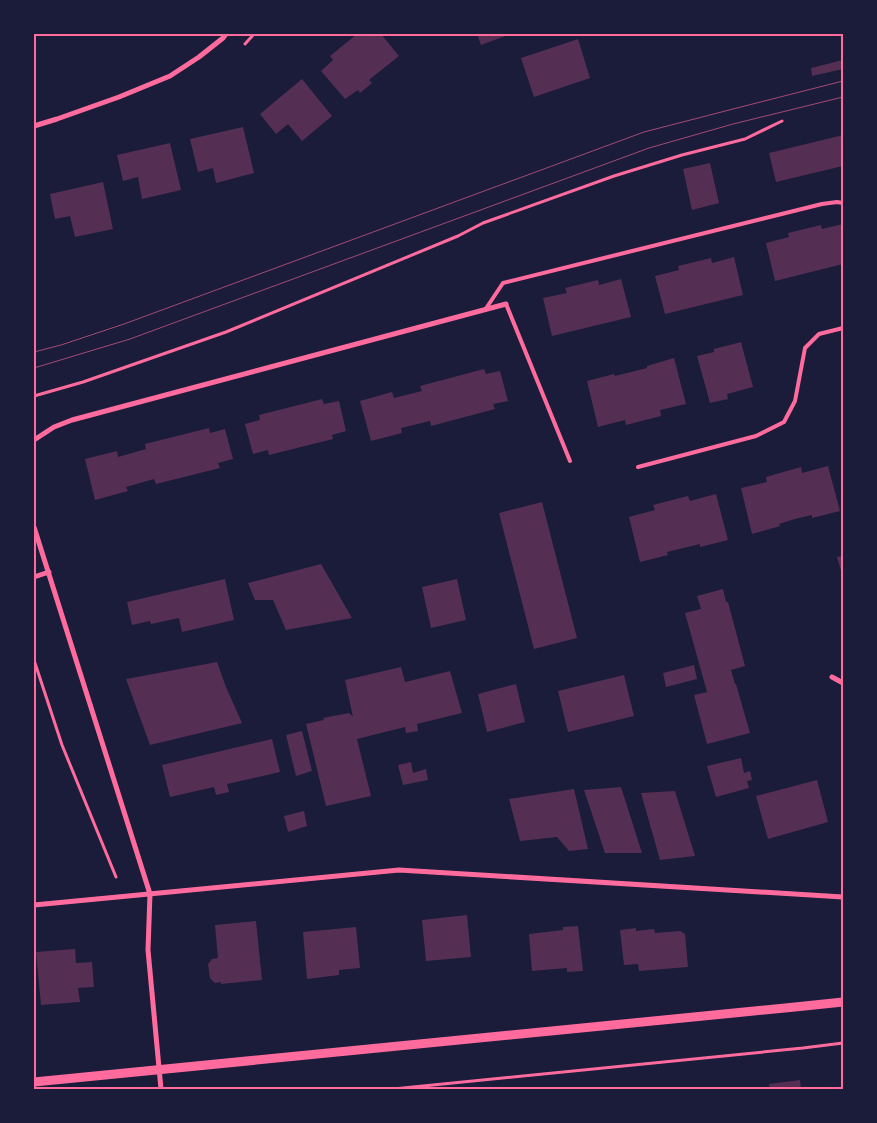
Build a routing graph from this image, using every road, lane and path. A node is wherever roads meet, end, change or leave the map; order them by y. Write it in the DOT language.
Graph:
graph roads {
  1 [pos="226,34"];
  2 [pos="782,121"];
  3 [pos="34,126"];
  4 [pos="843,203"];
  5 [pos="506,304"];
  6 [pos="485,310"];
  7 [pos="843,328"];
  8 [pos="34,396"];
  9 [pos="34,440"];
  10 [pos="570,461"];
  11 [pos="638,467"];
  12 [pos="34,527"];
  13 [pos="49,572"];
  14 [pos="34,577"];
  15 [pos="34,660"];
  16 [pos="832,677"];
  17 [pos="843,683"];
  18 [pos="150,894"];
  19 [pos="119,897"];
  20 [pos="843,897"];
  21 [pos="34,905"];
  22 [pos="843,1002"];
  23 [pos="843,1043"];
  24 [pos="159,1069"];
  25 [pos="34,1082"];
  26 [pos="161,1089"];
  27 [pos="393,1089"];
  1 -- 3 [label="street"];
  2 -- 8 [label="path"];
  4 -- 6 [label="lane"];
  5 -- 6 [label="street"];
  5 -- 10 [label="lane"];
  6 -- 9 [label="street"];
  7 -- 11 [label="lane"];
  12 -- 13 [label="street"];
  13 -- 14 [label="street"];
  13 -- 18 [label="street"];
  15 -- 19 [label="path"];
  16 -- 17 [label="street"];
  18 -- 19 [label="street"];
  18 -- 20 [label="street"];
  18 -- 24 [label="street"];
  19 -- 21 [label="street"];
  22 -- 24 [label="street"];
  23 -- 27 [label="path"];
  24 -- 25 [label="street"];
  24 -- 26 [label="street"];
}
